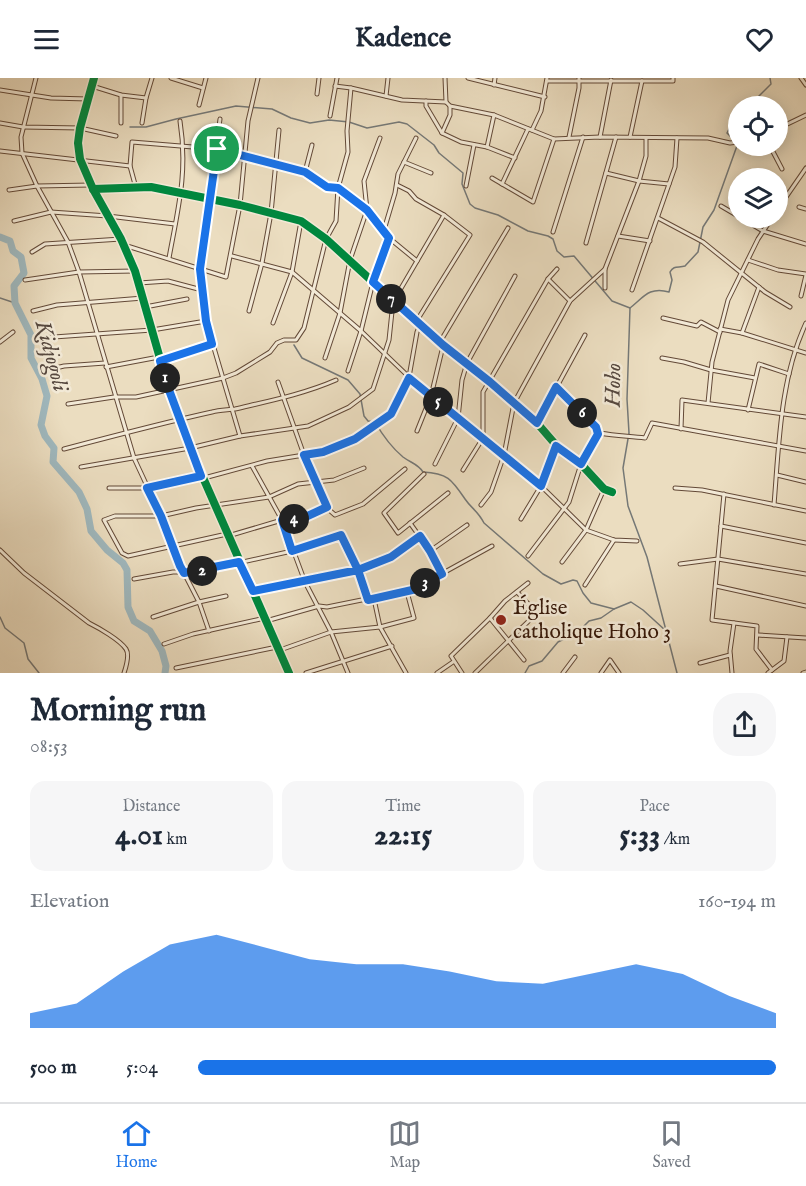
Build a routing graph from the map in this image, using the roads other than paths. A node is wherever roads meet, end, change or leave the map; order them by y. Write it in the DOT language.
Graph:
graph roads {
  1 [pos="36,78"];
  2 [pos="94,78"];
  3 [pos="152,78"];
  4 [pos="171,78"];
  5 [pos="206,78"];
  6 [pos="258,78"];
  7 [pos="319,78"];
  8 [pos="337,78"];
  9 [pos="388,78"];
  10 [pos="445,78"];
  11 [pos="468,78"];
  12 [pos="495,78"];
  13 [pos="673,78"];
  14 [pos="801,78"];
  15 [pos="547,79"];
  16 [pos="611,79"];
  17 [pos="579,80"];
  18 [pos="642,81"];
  19 [pos="494,85"];
  20 [pos="806,85"];
  21 [pos="92,86"];
  22 [pos="335,87"];
  23 [pos="203,88"];
  24 [pos="351,88"];
  25 [pos="0,90"];
  26 [pos="317,94"];
  27 [pos="31,95"];
  28 [pos="122,95"];
  29 [pos="386,96"];
  30 [pos="545,97"];
  31 [pos="146,98"];
  32 [pos="88,99"];
  33 [pos="426,101"];
  34 [pos="446,102"];
  35 [pos="199,105"];
  36 [pos="450,106"];
  37 [pos="494,115"];
  38 [pos="330,116"];
  39 [pos="806,116"];
  40 [pos="220,119"];
  41 [pos="180,121"];
  42 [pos="0,123"];
  43 [pos="121,123"];
  44 [pos="142,123"];
  45 [pos="788,124"];
  46 [pos="23,127"];
  47 [pos="80,128"];
  48 [pos="279,130"];
  49 [pos="530,130"];
  50 [pos="442,133"];
  51 [pos="116,136"];
  52 [pos="569,137"];
  53 [pos="583,137"];
  54 [pos="600,137"];
  55 [pos="615,137"];
  56 [pos="630,137"];
  57 [pos="380,138"];
  58 [pos="416,138"];
  59 [pos="646,138"];
  60 [pos="677,138"];
  61 [pos="554,139"];
  62 [pos="728,143"];
  63 [pos="312,145"];
  64 [pos="474,145"];
  65 [pos="184,147"];
  66 [pos="487,147"];
  67 [pos="217,149"];
  68 [pos="0,151"];
  69 [pos="22,153"];
  70 [pos="245,158"];
  71 [pos="515,158"];
  72 [pos="80,159"];
  73 [pos="404,162"];
  74 [pos="276,164"];
  75 [pos="130,166"];
  76 [pos="806,168"];
  77 [pos="305,172"];
  78 [pos="605,172"];
  79 [pos="431,173"];
  80 [pos="492,178"];
  81 [pos="799,179"];
  82 [pos="806,181"];
  83 [pos="639,182"];
  84 [pos="502,184"];
  85 [pos="669,184"];
  86 [pos="397,185"];
  87 [pos="37,186"];
  88 [pos="466,186"];
  89 [pos="92,187"];
  90 [pos="136,188"];
  91 [pos="338,188"];
  92 [pos="9,190"];
  93 [pos="182,192"];
  94 [pos="788,194"];
  95 [pos="210,199"];
  96 [pos="240,205"];
  97 [pos="721,206"];
  98 [pos="799,207"];
  99 [pos="806,209"];
  100 [pos="367,210"];
  101 [pos="728,210"];
  102 [pos="51,212"];
  103 [pos="271,213"];
  104 [pos="444,215"];
  105 [pos="108,216"];
  106 [pos="658,218"];
  107 [pos="14,221"];
  108 [pos="301,221"];
  109 [pos="175,224"];
  110 [pos="508,228"];
  111 [pos="758,228"];
  112 [pos="765,228"];
  113 [pos="384,230"];
  114 [pos="763,231"];
  115 [pos="553,232"];
  116 [pos="618,236"];
  117 [pos="389,238"];
  118 [pos="121,239"];
  119 [pos="326,239"];
  120 [pos="650,241"];
  121 [pos="68,242"];
  122 [pos="586,243"];
  123 [pos="124,244"];
  124 [pos="806,244"];
  125 [pos="32,252"];
  126 [pos="232,256"];
  127 [pos="169,258"];
  128 [pos="350,260"];
  129 [pos="748,260"];
  130 [pos="417,261"];
  131 [pos="262,263"];
  132 [pos="200,269"];
  133 [pos="557,269"];
  134 [pos="604,269"];
  135 [pos="135,271"];
  136 [pos="79,272"];
  137 [pos="292,272"];
  138 [pos="742,273"];
  139 [pos="806,274"];
  140 [pos="515,276"];
  141 [pos="548,279"];
  142 [pos="25,280"];
  143 [pos="373,282"];
  144 [pos="139,283"];
  145 [pos="759,287"];
  146 [pos="605,288"];
  147 [pos="202,290"];
  148 [pos="315,290"];
  149 [pos="632,290"];
  150 [pos="801,296"];
  151 [pos="143,298"];
  152 [pos="187,299"];
  153 [pos="570,301"];
  154 [pos="87,302"];
  155 [pos="393,302"];
  156 [pos="145,307"];
  157 [pos="790,307"];
  158 [pos="33,311"];
  159 [pos="249,311"];
  160 [pos="340,313"];
  161 [pos="663,318"];
  162 [pos="206,321"];
  163 [pos="273,323"];
  164 [pos="806,323"];
  165 [pos="418,324"];
  166 [pos="152,330"];
  167 [pos="361,331"];
  168 [pos="720,331"];
  169 [pos="13,332"];
  170 [pos="97,333"];
  171 [pos="742,333"];
  172 [pos="585,335"];
  173 [pos="40,338"];
  174 [pos="0,342"];
  175 [pos="212,344"];
  176 [pos="441,344"];
  177 [pos="795,351"];
  178 [pos="806,353"];
  179 [pos="385,354"];
  180 [pos="325,358"];
  181 [pos="662,358"];
  182 [pos="160,359"];
  183 [pos="467,363"];
  184 [pos="106,365"];
  185 [pos="711,370"];
  186 [pos="43,371"];
  187 [pos="348,371"];
  188 [pos="789,374"];
  189 [pos="223,378"];
  190 [pos="409,378"];
  191 [pos="755,378"];
  192 [pos="336,380"];
  193 [pos="278,382"];
  194 [pos="490,382"];
  195 [pos="556,387"];
  196 [pos="169,390"];
  197 [pos="114,396"];
  198 [pos="431,396"];
  199 [pos="282,398"];
  200 [pos="514,403"];
  201 [pos="708,403"];
  202 [pos="68,404"];
  203 [pos="231,409"];
  204 [pos="748,410"];
  205 [pos="783,413"];
  206 [pos="806,417"];
  207 [pos="458,418"];
  208 [pos="179,420"];
  209 [pos="537,423"];
  210 [pos="295,429"];
  211 [pos="681,429"];
  212 [pos="417,431"];
  213 [pos="125,432"];
  214 [pos="598,434"];
  215 [pos="240,436"];
  216 [pos="483,438"];
  217 [pos="556,446"];
  218 [pos="780,446"];
  219 [pos="190,448"];
  220 [pos="64,449"];
  221 [pos="806,451"];
  222 [pos="304,455"];
  223 [pos="504,455"];
  224 [pos="134,458"];
  225 [pos="435,464"];
  226 [pos="581,464"];
  227 [pos="252,466"];
  228 [pos="81,467"];
  229 [pos="364,468"];
  230 [pos="405,469"];
  231 [pos="463,470"];
  232 [pos="424,474"];
  233 [pos="777,475"];
  234 [pos="201,477"];
  235 [pos="806,482"];
  236 [pos="316,483"];
  237 [pos="541,486"];
  238 [pos="109,488"];
  239 [pos="147,488"];
  240 [pos="675,488"];
  241 [pos="604,489"];
  242 [pos="612,492"];
  243 [pos="448,493"];
  244 [pos="724,494"];
  245 [pos="269,496"];
  246 [pos="481,505"];
  247 [pos="774,505"];
  248 [pos="215,507"];
  249 [pos="327,507"];
  250 [pos="564,509"];
  251 [pos="806,511"];
  252 [pos="161,516"];
  253 [pos="521,519"];
  254 [pos="282,520"];
  255 [pos="410,523"];
  256 [pos="467,525"];
  257 [pos="721,526"];
  258 [pos="586,530"];
  259 [pos="228,535"];
  260 [pos="420,536"];
  261 [pos="614,540"];
  262 [pos="637,541"];
  263 [pos="806,543"];
  264 [pos="172,544"];
  265 [pos="492,546"];
  266 [pos="0,550"];
  267 [pos="292,551"];
  268 [pos="430,551"];
  269 [pos="528,556"];
  270 [pos="718,559"];
  271 [pos="239,562"];
  272 [pos="562,562"];
  273 [pos="680,564"];
  274 [pos="358,570"];
  275 [pos="184,573"];
  276 [pos="442,574"];
  277 [pos="806,574"];
  278 [pos="134,579"];
  279 [pos="305,582"];
  280 [pos="528,583"];
  281 [pos="585,585"];
  282 [pos="716,586"];
  283 [pos="253,591"];
  284 [pos="407,592"];
  285 [pos="517,592"];
  286 [pos="226,596"];
  287 [pos="374,598"];
  288 [pos="368,600"];
  289 [pos="199,602"];
  290 [pos="319,606"];
  291 [pos="806,606"];
  292 [pos="153,617"];
  293 [pos="490,618"];
  294 [pos="266,619"];
  295 [pos="734,623"];
  296 [pos="380,627"];
  297 [pos="209,632"];
  298 [pos="331,632"];
  299 [pos="758,635"];
  300 [pos="788,637"];
  301 [pos="806,639"];
  302 [pos="509,642"];
  303 [pos="164,644"];
  304 [pos="392,646"];
  305 [pos="279,648"];
  306 [pos="730,655"];
  307 [pos="575,657"];
  308 [pos="524,660"];
  309 [pos="344,662"];
  310 [pos="453,662"];
  311 [pos="700,663"];
  312 [pos="176,668"];
  313 [pos="770,672"];
  314 [pos="124,673"];
  315 [pos="289,673"];
  316 [pos="306,673"];
  317 [pos="348,673"];
  318 [pos="406,673"];
  319 [pos="437,673"];
  320 [pos="462,673"];
  321 [pos="475,673"];
  322 [pos="563,673"];
  323 [pos="601,673"];
  324 [pos="619,673"];
  325 [pos="732,673"];
  1 -- 27 [label="street"];
  2 -- 21 [label="street"];
  3 -- 31 [label="street"];
  4 -- 23 [label="street"];
  5 -- 23 [label="street"];
  6 -- 70 [label="street"];
  7 -- 26 [label="street"];
  8 -- 22 [label="street"];
  9 -- 29 [label="street"];
  10 -- 34 [label="street"];
  11 -- 19 [label="street"];
  12 -- 19 [label="street"];
  13 -- 18 [label="street"];
  14 -- 20 [label="street"];
  15 -- 17 [label="street"];
  15 -- 30 [label="street"];
  16 -- 17 [label="street"];
  16 -- 18 [label="street"];
  16 -- 54 [label="street"];
  17 -- 52 [label="street"];
  18 -- 56 [label="street"];
  19 -- 30 [label="street"];
  21 -- 28 [label="street"];
  21 -- 32 [label="street"];
  22 -- 24 [label="street"];
  22 -- 38 [label="street"];
  23 -- 35 [label="street"];
  24 -- 29 [label="street"];
  24 -- 91 [label="street"];
  25 -- 27 [label="street"];
  27 -- 32 [label="street"];
  27 -- 46 [label="street"];
  28 -- 31 [label="street"];
  28 -- 43 [label="street"];
  29 -- 33 [label="street"];
  30 -- 49 [label="street"];
  31 -- 44 [label="street"];
  32 -- 47 [label="street"];
  33 -- 34 [label="street"];
  33 -- 50 [label="street"];
  34 -- 36 [label="street"];
  36 -- 37 [label="street"];
  36 -- 50 [label="street"];
  37 -- 49 [label="street"];
  37 -- 66 [label="street"];
  39 -- 45 [label="street"];
  40 -- 67 [label="street"];
  41 -- 65 [label="street"];
  42 -- 46 [label="street"];
  46 -- 47 [label="street"];
  46 -- 69 [label="street"];
  47 -- 51 [label="street"];
  47 -- 72 [label="street"];
  48 -- 74 [label="street"];
  49 -- 61 [label="street"];
  49 -- 71 [label="street"];
  50 -- 64 [label="street"];
  52 -- 53 [label="street"];
  52 -- 61 [label="street"];
  53 -- 54 [label="street"];
  53 -- 115 [label="street"];
  54 -- 55 [label="street"];
  55 -- 56 [label="street"];
  55 -- 78 [label="street"];
  56 -- 59 [label="street"];
  57 -- 100 [label="street"];
  58 -- 73 [label="street"];
  59 -- 60 [label="street"];
  59 -- 83 [label="street"];
  60 -- 62 [label="street"];
  60 -- 85 [label="street"];
  61 -- 84 [label="street"];
  63 -- 77 [label="street"];
  64 -- 66 [label="street"];
  64 -- 88 [label="street"];
  65 -- 67 [label="street"];
  65 -- 75 [label="street"];
  65 -- 93 [label="street"];
  66 -- 71 [label="street"];
  67 -- 70 [label="street"];
  67 -- 95 [label="street"];
  68 -- 69 [label="street"];
  69 -- 72 [label="street"];
  69 -- 87 [label="street"];
  70 -- 74 [label="street"];
  70 -- 96 [label="street"];
  71 -- 84 [label="street"];
  72 -- 75 [label="street"];
  72 -- 89 [label="street"];
  73 -- 79 [label="street"];
  73 -- 86 [label="street"];
  74 -- 77 [label="street"];
  74 -- 103 [label="street"];
  75 -- 90 [label="street"];
  76 -- 81 [label="street"];
  77 -- 91 [label="street"];
  78 -- 83 [label="street"];
  78 -- 122 [label="street"];
  80 -- 84 [label="street"];
  81 -- 82 [label="street"];
  81 -- 94 [label="street"];
  83 -- 85 [label="street"];
  83 -- 116 [label="street"];
  85 -- 106 [label="street"];
  86 -- 104 [label="street"];
  86 -- 113 [label="street"];
  87 -- 89 [label="street"];
  87 -- 92 [label="street"];
  87 -- 102 [label="street"];
  89 -- 90 [label="street"];
  89 -- 105 [label="street"];
  90 -- 93 [label="street"];
  91 -- 100 [label="street"];
  91 -- 119 [label="street"];
  93 -- 95 [label="street"];
  93 -- 109 [label="street"];
  95 -- 96 [label="street"];
  95 -- 132 [label="street"];
  96 -- 103 [label="street"];
  96 -- 126 [label="street"];
  97 -- 101 [label="street"];
  98 -- 99 [label="street"];
  100 -- 113 [label="street"];
  100 -- 128 [label="street"];
  102 -- 105 [label="street"];
  102 -- 107 [label="street"];
  102 -- 121 [label="street"];
  103 -- 108 [label="street"];
  103 -- 131 [label="street"];
  104 -- 130 [label="street"];
  104 -- 165 [label="street"];
  105 -- 109 [label="street"];
  105 -- 118 [label="street"];
  106 -- 120 [label="street"];
  106 -- 138 [label="street"];
  108 -- 119 [label="street"];
  108 -- 137 [label="street"];
  109 -- 127 [label="street"];
  110 -- 176 [label="street"];
  111 -- 114 [label="street"];
  112 -- 114 [label="street"];
  113 -- 117 [label="street"];
  114 -- 124 [label="street"];
  114 -- 129 [label="street"];
  116 -- 120 [label="street"];
  116 -- 134 [label="street"];
  117 -- 130 [label="street"];
  117 -- 143 [label="street"];
  118 -- 121 [label="street"];
  118 -- 123 [label="street"];
  119 -- 128 [label="street"];
  119 -- 148 [label="street"];
  120 -- 149 [label="street"];
  121 -- 125 [label="street"];
  121 -- 136 [label="street"];
  123 -- 127 [label="street"];
  123 -- 135 [label="street"];
  126 -- 131 [label="street"];
  126 -- 132 [label="street"];
  127 -- 132 [label="street"];
  128 -- 143 [label="street"];
  128 -- 160 [label="street"];
  129 -- 138 [label="street"];
  129 -- 139 [label="street"];
  130 -- 155 [label="street"];
  131 -- 137 [label="street"];
  131 -- 159 [label="street"];
  132 -- 147 [label="street"];
  133 -- 141 [label="street"];
  134 -- 146 [label="street"];
  134 -- 153 [label="street"];
  135 -- 136 [label="street"];
  135 -- 144 [label="street"];
  136 -- 142 [label="street"];
  136 -- 154 [label="street"];
  137 -- 148 [label="street"];
  137 -- 163 [label="street"];
  138 -- 145 [label="street"];
  138 -- 168 [label="street"];
  139 -- 150 [label="street"];
  140 -- 183 [label="street"];
  141 -- 153 [label="street"];
  141 -- 194 [label="street"];
  143 -- 155 [label="street"];
  143 -- 167 [label="street"];
  144 -- 147 [label="street"];
  144 -- 151 [label="street"];
  145 -- 157 [label="street"];
  145 -- 171 [label="street"];
  147 -- 162 [label="street"];
  148 -- 160 [label="street"];
  148 -- 189 [label="street"];
  151 -- 154 [label="street"];
  151 -- 156 [label="street"];
  152 -- 156 [label="street"];
  153 -- 200 [label="street"];
  154 -- 158 [label="street"];
  154 -- 170 [label="street"];
  155 -- 165 [label="street"];
  155 -- 179 [label="street"];
  156 -- 166 [label="street"];
  160 -- 167 [label="street"];
  160 -- 180 [label="street"];
  161 -- 168 [label="street"];
  162 -- 166 [label="street"];
  162 -- 175 [label="street"];
  164 -- 177 [label="street"];
  165 -- 176 [label="street"];
  165 -- 190 [label="street"];
  166 -- 170 [label="street"];
  166 -- 182 [label="street"];
  167 -- 179 [label="street"];
  167 -- 187 [label="street"];
  168 -- 171 [label="street"];
  168 -- 185 [label="street"];
  169 -- 174 [label="street"];
  170 -- 173 [label="street"];
  170 -- 184 [label="street"];
  171 -- 177 [label="street"];
  172 -- 195 [label="street"];
  175 -- 182 [label="street"];
  175 -- 189 [label="street"];
  176 -- 183 [label="street"];
  176 -- 198 [label="street"];
  177 -- 178 [label="street"];
  177 -- 188 [label="street"];
  179 -- 190 [label="street"];
  179 -- 210 [label="street"];
  181 -- 185 [label="street"];
  182 -- 184 [label="street"];
  182 -- 196 [label="street"];
  183 -- 194 [label="street"];
  183 -- 207 [label="street"];
  184 -- 186 [label="street"];
  184 -- 197 [label="street"];
  185 -- 191 [label="street"];
  185 -- 201 [label="street"];
  188 -- 191 [label="street"];
  188 -- 205 [label="street"];
  189 -- 196 [label="street"];
  189 -- 203 [label="street"];
  190 -- 198 [label="street"];
  190 -- 222 [label="street"];
  191 -- 204 [label="street"];
  192 -- 199 [label="street"];
  193 -- 199 [label="street"];
  194 -- 200 [label="street"];
  194 -- 216 [label="street"];
  195 -- 209 [label="street"];
  195 -- 214 [label="street"];
  196 -- 197 [label="street"];
  196 -- 208 [label="street"];
  197 -- 202 [label="street"];
  197 -- 213 [label="street"];
  198 -- 207 [label="street"];
  198 -- 212 [label="street"];
  199 -- 203 [label="street"];
  199 -- 210 [label="street"];
  200 -- 209 [label="street"];
  200 -- 223 [label="street"];
  201 -- 204 [label="street"];
  201 -- 211 [label="street"];
  203 -- 208 [label="street"];
  203 -- 215 [label="street"];
  204 -- 205 [label="street"];
  205 -- 206 [label="street"];
  205 -- 218 [label="street"];
  207 -- 216 [label="street"];
  207 -- 225 [label="street"];
  208 -- 213 [label="street"];
  208 -- 219 [label="street"];
  209 -- 217 [label="street"];
  210 -- 215 [label="street"];
  210 -- 222 [label="street"];
  211 -- 214 [label="street"];
  211 -- 218 [label="street"];
  213 -- 220 [label="street"];
  213 -- 224 [label="street"];
  214 -- 226 [label="street"];
  215 -- 219 [label="street"];
  216 -- 223 [label="street"];
  216 -- 231 [label="street"];
  217 -- 226 [label="street"];
  217 -- 237 [label="street"];
  218 -- 221 [label="street"];
  218 -- 233 [label="street"];
  219 -- 224 [label="street"];
  219 -- 234 [label="street"];
  222 -- 227 [label="street"];
  222 -- 236 [label="street"];
  223 -- 237 [label="street"];
  223 -- 246 [label="street"];
  224 -- 228 [label="street"];
  224 -- 239 [label="street"];
  226 -- 241 [label="street"];
  226 -- 250 [label="street"];
  227 -- 234 [label="street"];
  227 -- 245 [label="street"];
  229 -- 236 [label="street"];
  230 -- 249 [label="street"];
  232 -- 255 [label="street"];
  233 -- 235 [label="street"];
  233 -- 247 [label="street"];
  234 -- 239 [label="street"];
  234 -- 248 [label="street"];
  236 -- 245 [label="street"];
  236 -- 249 [label="street"];
  237 -- 250 [label="street"];
  237 -- 253 [label="street"];
  238 -- 239 [label="street"];
  239 -- 252 [label="street"];
  240 -- 244 [label="street"];
  241 -- 242 [label="street"];
  241 -- 258 [label="street"];
  243 -- 255 [label="street"];
  244 -- 247 [label="street"];
  244 -- 257 [label="street"];
  245 -- 248 [label="street"];
  245 -- 254 [label="street"];
  247 -- 251 [label="street"];
  248 -- 252 [label="street"];
  248 -- 259 [label="street"];
  249 -- 254 [label="street"];
  250 -- 258 [label="street"];
  250 -- 269 [label="street"];
  252 -- 264 [label="street"];
  252 -- 264 [label="street"];
  254 -- 259 [label="street"];
  254 -- 267 [label="street"];
  255 -- 260 [label="street"];
  256 -- 268 [label="street"];
  257 -- 263 [label="street"];
  257 -- 270 [label="street"];
  258 -- 261 [label="street"];
  258 -- 272 [label="street"];
  259 -- 264 [label="street"];
  259 -- 271 [label="street"];
  260 -- 268 [label="street"];
  260 -- 274 [label="street"];
  261 -- 262 [label="street"];
  261 -- 281 [label="street"];
  264 -- 275 [label="street"];
  265 -- 276 [label="street"];
  266 -- 314 [label="street"];
  267 -- 271 [label="street"];
  267 -- 274 [label="street"];
  267 -- 279 [label="street"];
  268 -- 276 [label="street"];
  270 -- 273 [label="street"];
  270 -- 277 [label="street"];
  270 -- 282 [label="street"];
  271 -- 275 [label="street"];
  271 -- 283 [label="street"];
  274 -- 279 [label="street"];
  274 -- 288 [label="street"];
  275 -- 278 [label="street"];
  275 -- 289 [label="street"];
  276 -- 284 [label="street"];
  279 -- 283 [label="street"];
  279 -- 290 [label="street"];
  280 -- 285 [label="street"];
  282 -- 291 [label="street"];
  282 -- 295 [label="street"];
  283 -- 294 [label="street"];
  284 -- 287 [label="street"];
  284 -- 296 [label="street"];
  285 -- 293 [label="street"];
  285 -- 302 [label="street"];
  286 -- 289 [label="street"];
  287 -- 288 [label="street"];
  287 -- 296 [label="street"];
  288 -- 290 [label="street"];
  289 -- 292 [label="street"];
  289 -- 297 [label="street"];
  290 -- 294 [label="street"];
  290 -- 298 [label="street"];
  293 -- 302 [label="street"];
  293 -- 310 [label="street"];
  294 -- 297 [label="street"];
  294 -- 305 [label="street"];
  295 -- 299 [label="street"];
  295 -- 306 [label="street"];
  296 -- 298 [label="street"];
  296 -- 304 [label="street"];
  297 -- 303 [label="street"];
  298 -- 305 [label="street"];
  298 -- 309 [label="street"];
  299 -- 300 [label="street"];
  299 -- 313 [label="street"];
  300 -- 301 [label="street"];
  300 -- 313 [label="street"];
  302 -- 308 [label="street"];
  302 -- 321 [label="street"];
  304 -- 309 [label="street"];
  304 -- 318 [label="street"];
  305 -- 312 [label="street"];
  305 -- 315 [label="street"];
  306 -- 311 [label="street"];
  306 -- 325 [label="street"];
  307 -- 322 [label="street"];
  309 -- 316 [label="street"];
  309 -- 317 [label="street"];
  310 -- 319 [label="street"];
  310 -- 320 [label="street"];
  323 -- 324 [label="street"];
}
